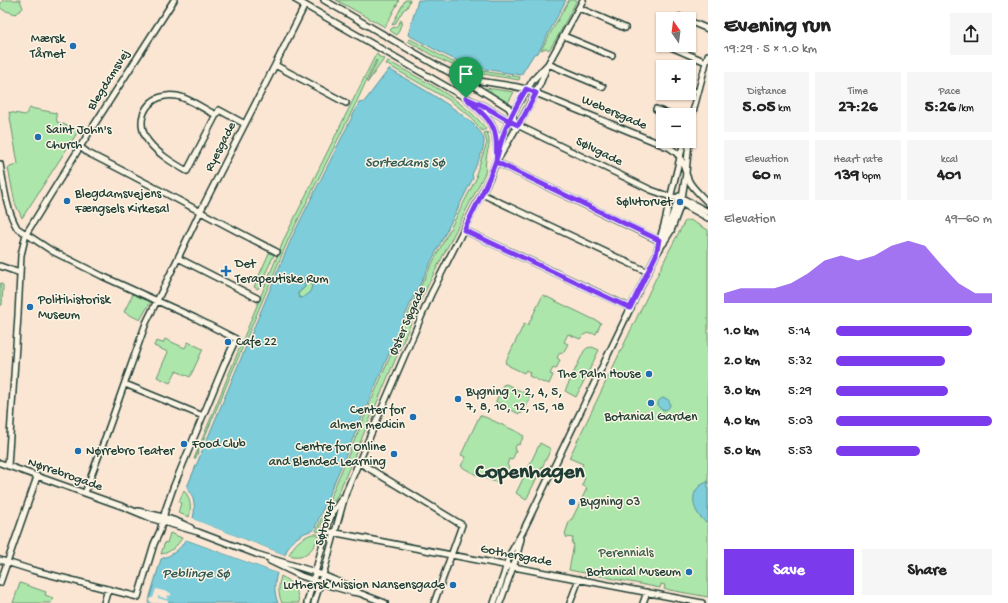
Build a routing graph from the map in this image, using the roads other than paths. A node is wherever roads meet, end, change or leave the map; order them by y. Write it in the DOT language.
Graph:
graph roads {
  1 [pos="174,0"];
  2 [pos="296,0"];
  3 [pos="324,0"];
  4 [pos="583,0"];
  5 [pos="305,5"];
  6 [pos="579,8"];
  7 [pos="696,24"];
  8 [pos="625,28"];
  9 [pos="708,29"];
  10 [pos="564,36"];
  11 [pos="683,52"];
  12 [pos="708,55"];
  13 [pos="612,56"];
  14 [pos="706,62"];
  15 [pos="548,64"];
  16 [pos="275,65"];
  17 [pos="456,75"];
  18 [pos="603,87"];
  19 [pos="526,89"];
  20 [pos="536,93"];
  21 [pos="698,93"];
  22 [pos="466,98"];
  23 [pos="346,103"];
  24 [pos="694,108"];
  25 [pos="217,113"];
  26 [pos="512,114"];
  27 [pos="509,121"];
  28 [pos="245,124"];
  29 [pos="516,124"];
  30 [pos="80,147"];
  31 [pos="682,148"];
  32 [pos="688,148"];
  33 [pos="680,157"];
  34 [pos="496,162"];
  35 [pos="0,164"];
  36 [pos="685,171"];
  37 [pos="482,194"];
  38 [pos="671,197"];
  39 [pos="680,200"];
  40 [pos="708,203"];
  41 [pos="200,212"];
  42 [pos="708,212"];
  43 [pos="708,218"];
  44 [pos="464,230"];
  45 [pos="26,234"];
  46 [pos="662,241"];
  47 [pos="277,252"];
  48 [pos="178,258"];
  49 [pos="0,266"];
  50 [pos="648,272"];
  51 [pos="20,273"];
  52 [pos="257,298"];
  53 [pos="156,300"];
  54 [pos="630,308"];
  55 [pos="125,384"];
  56 [pos="203,416"];
  57 [pos="0,463"];
  58 [pos="359,463"];
  59 [pos="8,466"];
  60 [pos="37,477"];
  61 [pos="346,492"];
  62 [pos="85,493"];
  63 [pos="163,520"];
  64 [pos="326,531"];
  65 [pos="523,531"];
  66 [pos="334,533"];
  67 [pos="256,554"];
  68 [pos="451,555"];
  69 [pos="0,560"];
  70 [pos="7,562"];
  71 [pos="507,566"];
  72 [pos="513,567"];
  73 [pos="315,572"];
  74 [pos="323,575"];
  75 [pos="579,579"];
  76 [pos="313,580"];
  77 [pos="320,582"];
  78 [pos="0,583"];
  79 [pos="108,589"];
  80 [pos="648,592"];
  81 [pos="359,593"];
  82 [pos="104,603"];
  83 [pos="307,603"];
  84 [pos="314,603"];
  85 [pos="385,603"];
  86 [pos="434,603"];
  87 [pos="494,603"];
  88 [pos="500,603"];
  89 [pos="570,603"];
  90 [pos="643,603"];
  91 [pos="702,603"];
  1 -- 30 [label="street, Blegdamsvej"];
  2 -- 5 [label="street"];
  3 -- 17 [label="street"];
  4 -- 6 [label="street, Øster Søgade"];
  5 -- 16 [label="street, Ryesgade"];
  5 -- 22 [label="street"];
  6 -- 8 [label="street"];
  6 -- 10 [label="street, Øster Søgade"];
  7 -- 9 [label="street"];
  10 -- 13 [label="street"];
  10 -- 15 [label="street, Øster Søgade"];
  11 -- 14 [label="street"];
  12 -- 14 [label="street"];
  14 -- 21 [label="street"];
  15 -- 18 [label="street"];
  15 -- 19 [label="street, Øster Søgade"];
  15 -- 20 [label="street, Øster Søgade"];
  16 -- 23 [label="street"];
  16 -- 28 [label="street, Ryesgade"];
  17 -- 19 [label="street, Webersgade"];
  17 -- 26 [label="street"];
  19 -- 20 [label="street, Webersgade"];
  19 -- 26 [label="street, Øster Søgade"];
  20 -- 29 [label="street, Øster Søgade"];
  20 -- 33 [label="street, Webersgade"];
  21 -- 24 [label="street"];
  22 -- 27 [label="street, Sølvgade"];
  22 -- 34 [label="street"];
  25 -- 25 [label="street"];
  25 -- 28 [label="street"];
  26 -- 27 [label="street, Øster Søgade"];
  26 -- 29 [label="street"];
  27 -- 29 [label="street, Sølvgade"];
  27 -- 34 [label="street, Øster Søgade"];
  28 -- 41 [label="street, Ryesgade"];
  29 -- 34 [label="street, Øster Søgade"];
  29 -- 38 [label="street, Sølvgade"];
  30 -- 41 [label="street"];
  30 -- 45 [label="street, Blegdamsvej"];
  31 -- 33 [label="street"];
  32 -- 36 [label="street"];
  33 -- 36 [label="street"];
  33 -- 38 [label="street"];
  34 -- 37 [label="street, Øster Søgade"];
  34 -- 46 [label="street"];
  35 -- 45 [label="street"];
  36 -- 39 [label="street"];
  36 -- 40 [label="street"];
  37 -- 44 [label="street, Øster Søgade"];
  37 -- 50 [label="street"];
  38 -- 39 [label="street, Sølvgade"];
  38 -- 46 [label="street"];
  39 -- 42 [label="street, Sølvgade"];
  39 -- 43 [label="street, Sølvgade"];
  39 -- 46 [label="street"];
  41 -- 47 [label="street"];
  41 -- 48 [label="street, Ryesgade"];
  44 -- 54 [label="street"];
  44 -- 58 [label="street, Øster Søgade"];
  45 -- 51 [label="street, Blegdamsvej"];
  45 -- 53 [label="street"];
  46 -- 50 [label="street"];
  48 -- 52 [label="street"];
  48 -- 53 [label="street, Ryesgade"];
  49 -- 51 [label="street"];
  50 -- 54 [label="street"];
  51 -- 59 [label="street, Blegdamsvej"];
  53 -- 55 [label="street, Ryesgade"];
  53 -- 56 [label="street"];
  54 -- 65 [label="street"];
  55 -- 56 [label="street"];
  55 -- 62 [label="street, Ryesgade"];
  56 -- 63 [label="street"];
  57 -- 59 [label="street, Nørrebrogade"];
  58 -- 61 [label="street, Øster Søgade"];
  58 -- 68 [label="street"];
  59 -- 60 [label="street, Nørrebrogade"];
  60 -- 62 [label="street, Nørrebrogade"];
  60 -- 70 [label="street"];
  61 -- 64 [label="street, Søtorvet"];
  61 -- 66 [label="street, Søtorvet"];
  62 -- 63 [label="street, Nørrebrogade"];
  63 -- 67 [label="street, Nørrebrogade"];
  63 -- 79 [label="street"];
  64 -- 66 [label="street, Gothersgade"];
  64 -- 73 [label="street, Søtorvet"];
  65 -- 71 [label="street"];
  65 -- 72 [label="street"];
  66 -- 68 [label="street, Gothersgade"];
  66 -- 74 [label="street, Søtorvet"];
  67 -- 73 [label="street"];
  67 -- 76 [label="street"];
  68 -- 71 [label="street, Gothersgade"];
  68 -- 86 [label="street"];
  69 -- 70 [label="street"];
  70 -- 78 [label="street"];
  70 -- 79 [label="street"];
  71 -- 72 [label="street, Gothersgade"];
  71 -- 87 [label="street"];
  72 -- 75 [label="street, Gothersgade"];
  72 -- 88 [label="street"];
  73 -- 74 [label="street"];
  73 -- 76 [label="street, Søtorvet"];
  74 -- 77 [label="street, Søtorvet"];
  74 -- 81 [label="street"];
  75 -- 80 [label="street, Gothersgade"];
  75 -- 89 [label="street"];
  76 -- 77 [label="street"];
  76 -- 83 [label="street, Søtorvet"];
  77 -- 81 [label="street"];
  77 -- 84 [label="street, Søtorvet"];
  79 -- 82 [label="street"];
  80 -- 90 [label="street"];
  80 -- 91 [label="street, Gothersgade"];
  81 -- 85 [label="street"];
}
